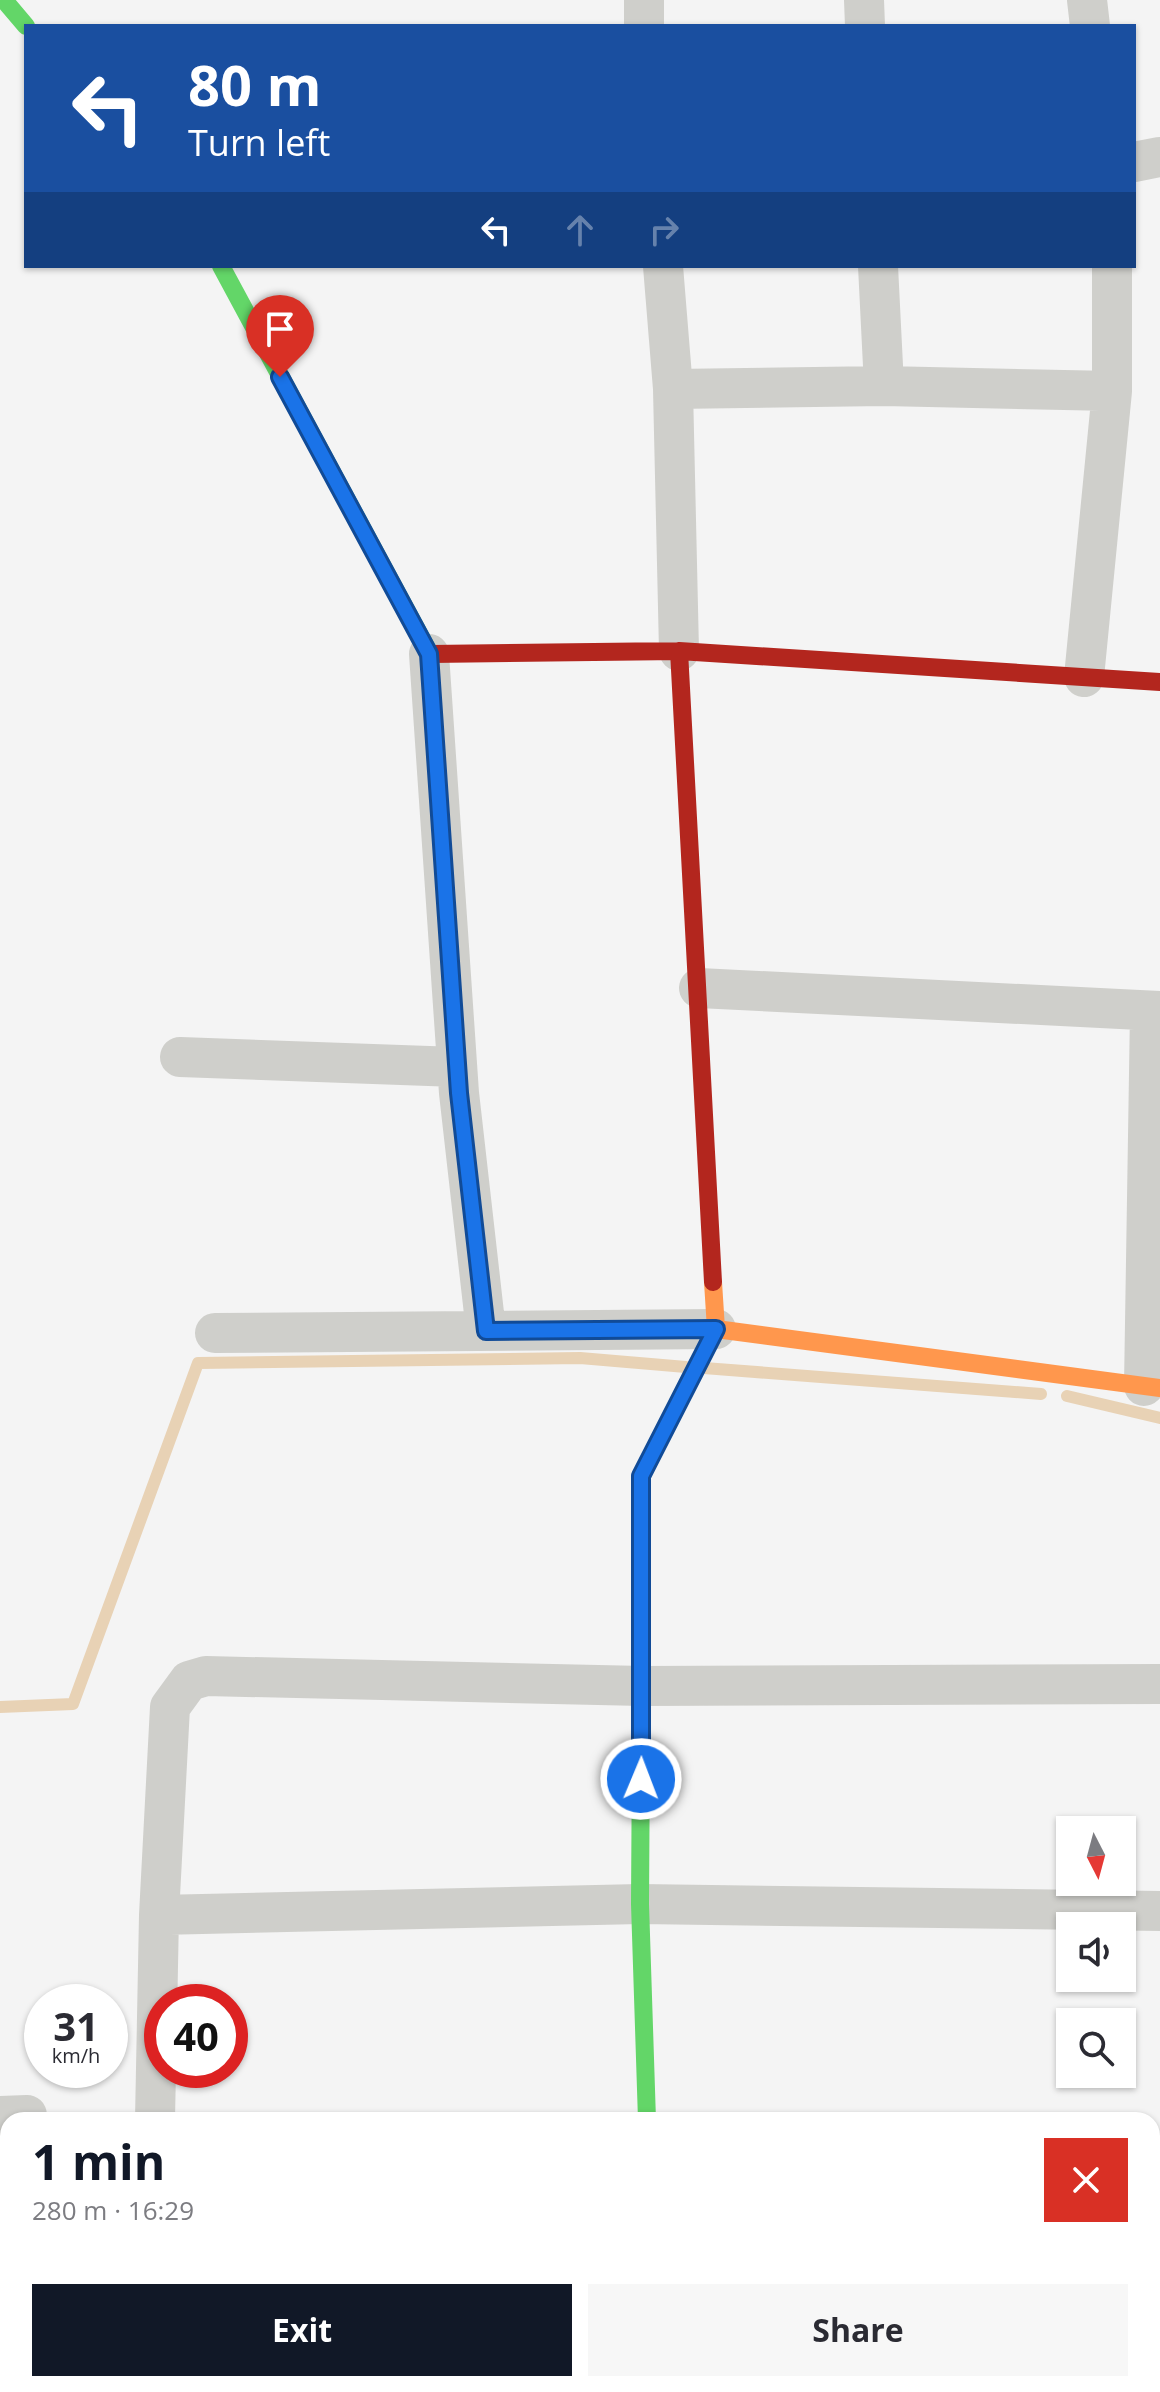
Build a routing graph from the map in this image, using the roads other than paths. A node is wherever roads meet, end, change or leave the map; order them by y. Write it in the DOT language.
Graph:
graph roads {
  1 [pos="4,0"];
  2 [pos="644,0"];
  3 [pos="864,0"];
  4 [pos="1087,0"];
  5 [pos="24,24"];
  6 [pos="644,24"];
  7 [pos="865,24"];
  8 [pos="1090,24"];
  9 [pos="1160,157"];
  10 [pos="1136,162"];
  11 [pos="222,268"];
  12 [pos="663,268"];
  13 [pos="878,268"];
  14 [pos="1112,268"];
  15 [pos="884,386"];
  16 [pos="673,389"];
  17 [pos="1112,391"];
  18 [pos="679,651"];
  19 [pos="429,654"];
  20 [pos="1084,677"];
  21 [pos="1160,682"];
  22 [pos="699,988"];
  23 [pos="1155,1011"];
  24 [pos="180,1057"];
  25 [pos="457,1067"];
  26 [pos="486,1331"];
  27 [pos="215,1333"];
  28 [pos="708,1344"];
  29 [pos="1152,1387"];
  30 [pos="1160,1684"];
  31 [pos="643,1686"];
  32 [pos="640,1904"];
  33 [pos="1160,1911"];
  34 [pos="159,1915"];
  35 [pos="155,2112"];
  36 [pos="647,2112"];
  1 -- 5 [label="street"];
  2 -- 6 [label="street"];
  3 -- 7 [label="street"];
  4 -- 8 [label="street"];
  9 -- 10 [label="street"];
  11 -- 19 [label="street"];
  12 -- 16 [label="street"];
  13 -- 15 [label="street"];
  14 -- 17 [label="street"];
  15 -- 16 [label="street"];
  15 -- 17 [label="street"];
  16 -- 18 [label="street"];
  17 -- 20 [label="street"];
  18 -- 19 [label="street"];
  18 -- 20 [label="street"];
  18 -- 22 [label="street"];
  19 -- 25 [label="street"];
  20 -- 21 [label="street"];
  22 -- 23 [label="street"];
  22 -- 28 [label="street"];
  23 -- 29 [label="street"];
  24 -- 25 [label="street"];
  25 -- 26 [label="street"];
  26 -- 27 [label="street"];
  26 -- 28 [label="street"];
  28 -- 29 [label="street"];
  28 -- 31 [label="street"];
  30 -- 31 [label="street"];
  31 -- 32 [label="street"];
  31 -- 34 [label="street"];
  32 -- 33 [label="street"];
  32 -- 34 [label="street"];
  32 -- 36 [label="street"];
  34 -- 35 [label="street"];
}
